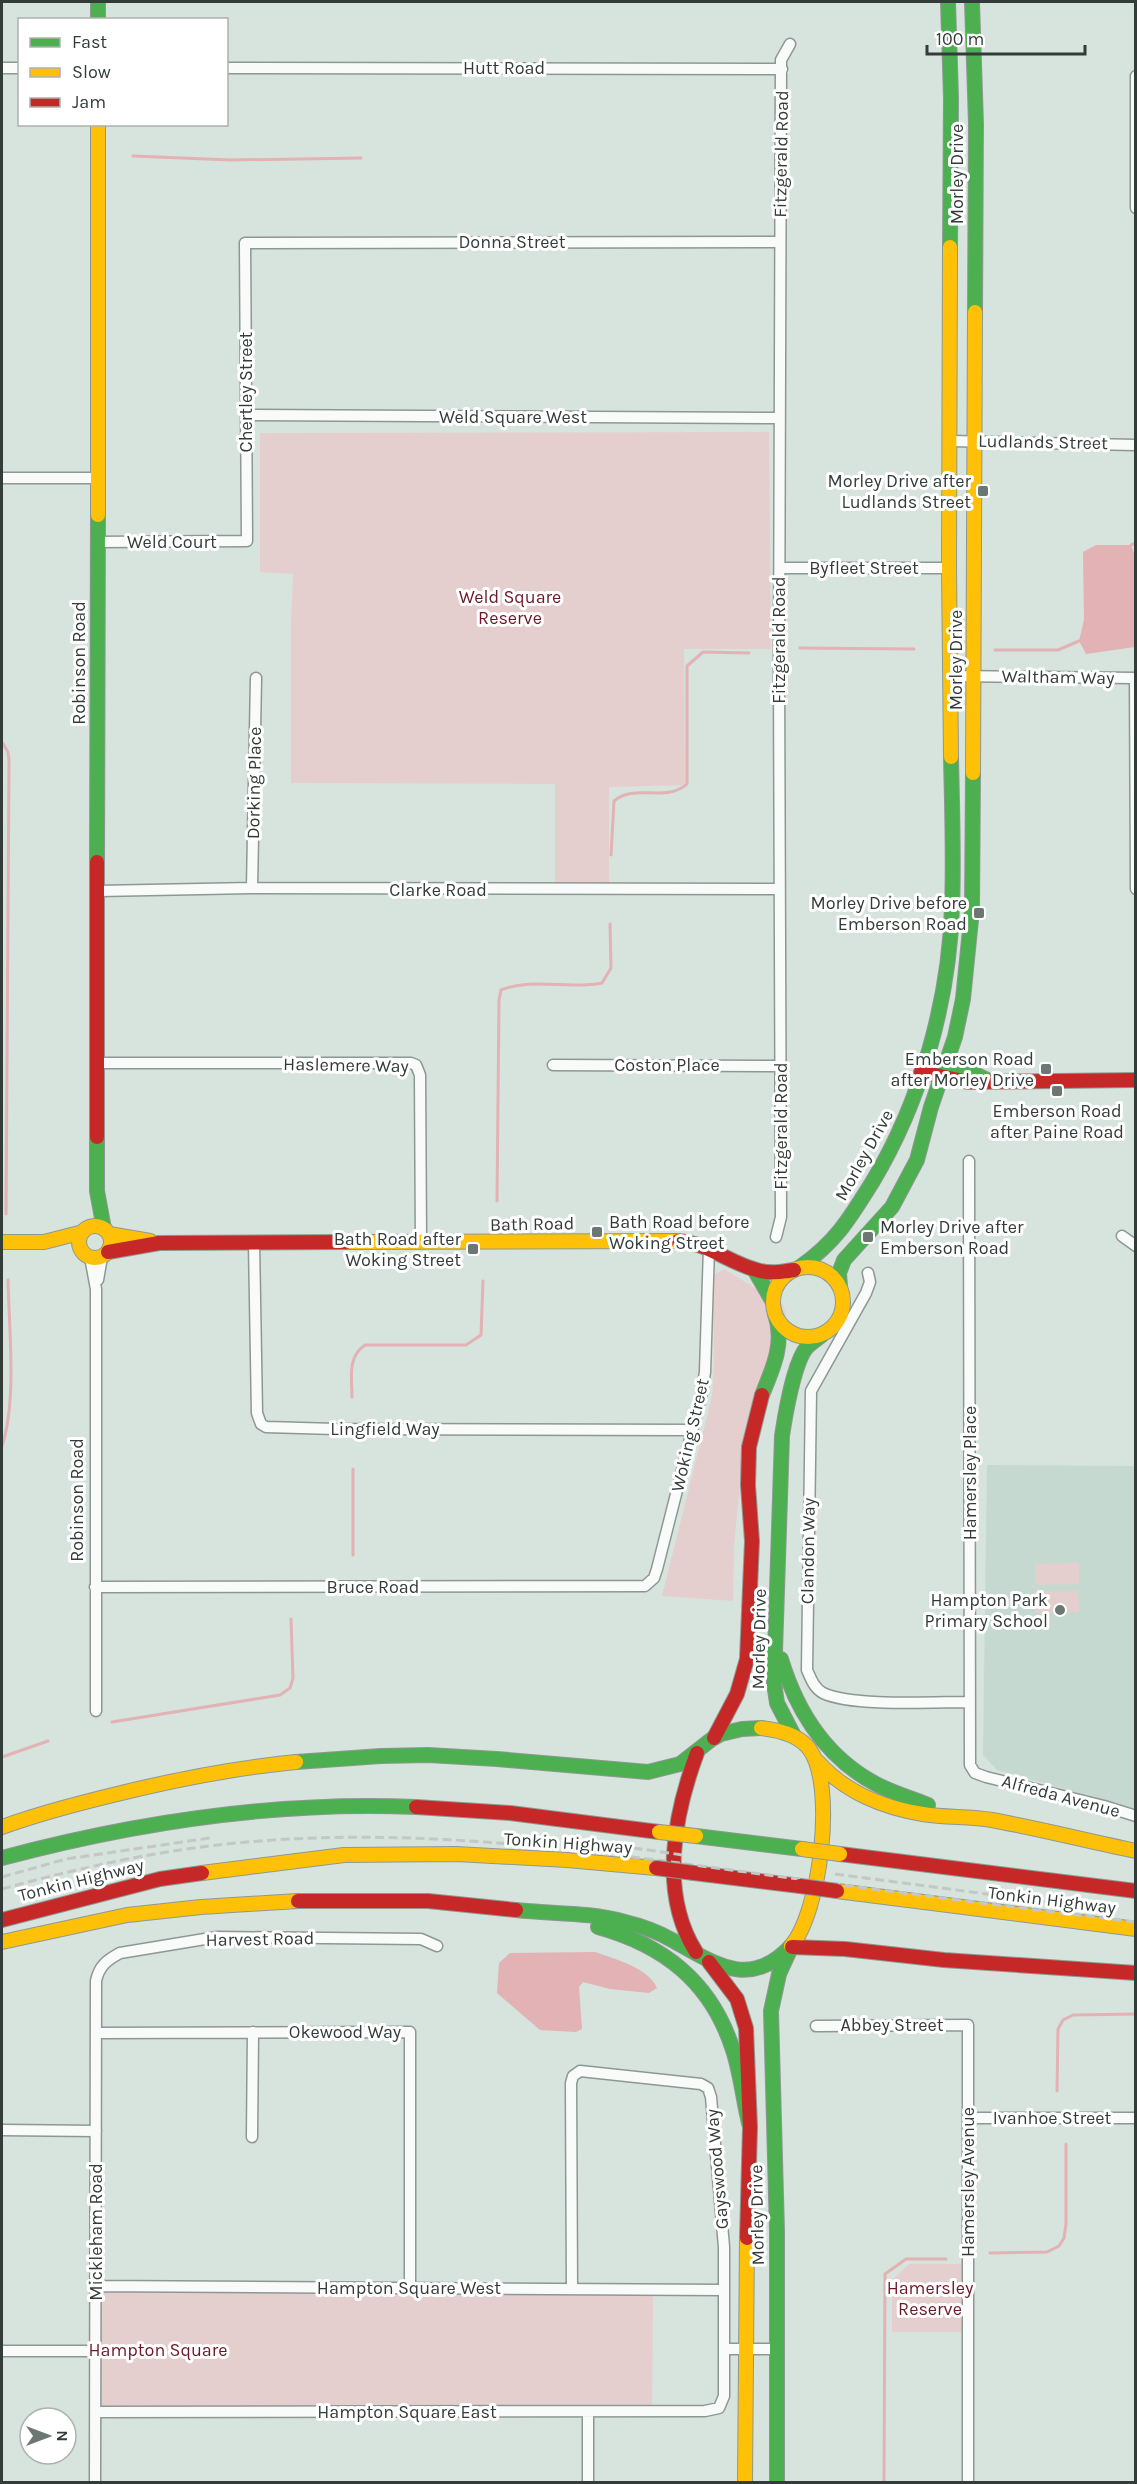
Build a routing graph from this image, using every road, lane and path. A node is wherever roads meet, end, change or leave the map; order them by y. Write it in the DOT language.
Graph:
graph roads {
  1 [pos="98,2"];
  2 [pos="948,2"];
  3 [pos="972,2"];
  4 [pos="98,18"];
  5 [pos="790,44"];
  6 [pos="2,68"];
  7 [pos="18,68"];
  8 [pos="228,68"];
  9 [pos="782,69"];
  10 [pos="1136,76"];
  11 [pos="98,126"];
  12 [pos="1136,208"];
  13 [pos="780,242"];
  14 [pos="245,243"];
  15 [pos="247,415"];
  16 [pos="779,418"];
  17 [pos="974,440"];
  18 [pos="951,441"];
  19 [pos="1136,445"];
  20 [pos="2,478"];
  21 [pos="96,478"];
  22 [pos="247,541"];
  23 [pos="97,542"];
  24 [pos="780,568"];
  25 [pos="950,568"];
  26 [pos="950,676"];
  27 [pos="974,676"];
  28 [pos="256,678"];
  29 [pos="252,888"];
  30 [pos="779,889"];
  31 [pos="1136,889"];
  32 [pos="98,891"];
  33 [pos="97,1063"];
  34 [pos="553,1065"];
  35 [pos="781,1066"];
  36 [pos="924,1066"];
  37 [pos="944,1072"];
  38 [pos="1136,1080"];
  39 [pos="969,1161"];
  40 [pos="97,1202"];
  41 [pos="85,1230"];
  42 [pos="107,1232"];
  43 [pos="1122,1236"];
  44 [pos="776,1237"];
  45 [pos="2,1242"];
  46 [pos="44,1242"];
  47 [pos="254,1243"];
  48 [pos="421,1243"];
  49 [pos="159,1244"];
  50 [pos="1136,1246"];
  51 [pos="709,1248"];
  52 [pos="95,1255"];
  53 [pos="797,1268"];
  54 [pos="755,1271"];
  55 [pos="868,1273"];
  56 [pos="840,1286"];
  57 [pos="774,1308"];
  58 [pos="822,1335"];
  59 [pos="692,1430"];
  60 [pos="650,1582"];
  61 [pos="95,1587"];
  62 [pos="776,1618"];
  63 [pos="968,1702"];
  64 [pos="96,1711"];
  65 [pos="793,1734"];
  66 [pos="714,1738"];
  67 [pos="698,1752"];
  68 [pos="818,1762"];
  69 [pos="986,1777"];
  70 [pos="1136,1816"];
  71 [pos="956,1817"];
  72 [pos="2,1827"];
  73 [pos="1136,1851"];
  74 [pos="2,1858"];
  75 [pos="1136,1891"];
  76 [pos="542,1913"];
  77 [pos="2,1920"];
  78 [pos="1136,1929"];
  79 [pos="2,1942"];
  80 [pos="437,1946"];
  81 [pos="791,1949"];
  82 [pos="705,1959"];
  83 [pos="1136,1973"];
  84 [pos="96,1981"];
  85 [pos="968,2025"];
  86 [pos="816,2026"];
  87 [pos="253,2032"];
  88 [pos="96,2033"];
  89 [pos="968,2118"];
  90 [pos="1136,2118"];
  91 [pos="750,2127"];
  92 [pos="2,2130"];
  93 [pos="96,2131"];
  94 [pos="252,2138"];
  95 [pos="95,2286"];
  96 [pos="410,2288"];
  97 [pos="572,2289"];
  98 [pos="723,2290"];
  99 [pos="724,2349"];
  100 [pos="745,2349"];
  101 [pos="777,2349"];
  102 [pos="2,2351"];
  103 [pos="95,2351"];
  104 [pos="719,2408"];
  105 [pos="95,2412"];
  106 [pos="588,2412"];
  107 [pos="95,2482"];
  108 [pos="588,2482"];
  109 [pos="745,2482"];
  110 [pos="777,2482"];
  111 [pos="968,2482"];
  1 -- 4 [label="main road"];
  2 -- 18 [label="main road, Morley Drive"];
  3 -- 17 [label="main road, Morley Drive"];
  5 -- 9 [label="street, Fitzgerald Road"];
  6 -- 7 [label="street"];
  8 -- 9 [label="street, Hutt Road"];
  9 -- 13 [label="street, Fitzgerald Road"];
  10 -- 12 [label="street"];
  11 -- 21 [label="main road, Robinson Road"];
  13 -- 14 [label="street, Donna Street"];
  13 -- 16 [label="street, Fitzgerald Road"];
  14 -- 15 [label="street, Chertley Street"];
  15 -- 16 [label="street, Weld Square West"];
  15 -- 22 [label="street, Chertley Street"];
  16 -- 24 [label="street, Fitzgerald Road"];
  17 -- 18 [label="street, Ludlands Street"];
  17 -- 19 [label="street, Ludlands Street"];
  17 -- 27 [label="main road, Morley Drive"];
  18 -- 25 [label="main road, Morley Drive"];
  20 -- 21 [label="street"];
  21 -- 23 [label="main road, Robinson Road"];
  22 -- 23 [label="street, Weld Court"];
  23 -- 32 [label="main road, Robinson Road"];
  24 -- 25 [label="street, Byfleet Street"];
  24 -- 30 [label="street, Fitzgerald Road"];
  25 -- 26 [label="main road, Morley Drive"];
  26 -- 27 [label="street, Waltham Way"];
  26 -- 36 [label="main road, Morley Drive"];
  27 -- 31 [label="street, Waltham Way"];
  27 -- 37 [label="main road, Morley Drive"];
  28 -- 29 [label="street, Dorking Place"];
  29 -- 30 [label="street, Clarke Road"];
  29 -- 32 [label="street, Clarke Road"];
  30 -- 35 [label="street, Fitzgerald Road"];
  32 -- 33 [label="main road, Robinson Road"];
  33 -- 40 [label="main road, Robinson Road"];
  33 -- 48 [label="street, Haslemere Way"];
  34 -- 35 [label="street, Coston Place"];
  35 -- 44 [label="street, Fitzgerald Road"];
  36 -- 37 [label="main road"];
  36 -- 53 [label="main road, Morley Drive"];
  37 -- 38 [label="main road"];
  37 -- 56 [label="main road, Morley Drive"];
  39 -- 63 [label="street, Hamersley Place"];
  40 -- 41 [label="main road, Robinson Road"];
  40 -- 42 [label="main road, Robinson Road"];
  41 -- 42 [label="main road"];
  41 -- 46 [label="main road, Bath Road"];
  41 -- 52 [label="main road, Robinson Road"];
  42 -- 49 [label="main road, Bath Road"];
  42 -- 52 [label="main road, Robinson Road"];
  43 -- 50 [label="street"];
  45 -- 46 [label="main road, Bath Road"];
  46 -- 52 [label="main road, Bath Road"];
  47 -- 48 [label="main road, Bath Road"];
  47 -- 49 [label="main road, Bath Road"];
  47 -- 59 [label="street, Lingfield Way"];
  48 -- 51 [label="main road, Bath Road"];
  49 -- 52 [label="main road, Bath Road"];
  51 -- 54 [label="main road, Bath Road"];
  51 -- 59 [label="street, Woking Street"];
  52 -- 61 [label="street, Robinson Road"];
  53 -- 54 [label="main road, Bath Road"];
  53 -- 56 [label="main road"];
  53 -- 57 [label="main road"];
  54 -- 57 [label="main road"];
  55 -- 63 [label="street, Clandon Way"];
  56 -- 58 [label="main road"];
  57 -- 58 [label="main road"];
  57 -- 66 [label="main road, Morley Drive"];
  58 -- 62 [label="main road, Morley Drive"];
  59 -- 60 [label="street, Woking Street"];
  60 -- 61 [label="street, Bruce Road"];
  61 -- 64 [label="street, Robinson Road"];
  62 -- 65 [label="main road, Morley Drive"];
  62 -- 71 [label="main road"];
  63 -- 69 [label="street, Hamersley Place"];
  65 -- 66 [label="main road"];
  65 -- 68 [label="main road"];
  66 -- 67 [label="main road"];
  67 -- 72 [label="main road"];
  67 -- 82 [label="main road"];
  68 -- 71 [label="main road"];
  68 -- 81 [label="main road"];
  69 -- 70 [label="street, Alfreda Avenue"];
  71 -- 73 [label="main road"];
  74 -- 75 [label="main road, Tonkin Highway, bridge"];
  76 -- 79 [label="main road"];
  76 -- 82 [label="main road"];
  76 -- 91 [label="main road"];
  77 -- 78 [label="main road, Tonkin Highway, bridge"];
  80 -- 84 [label="street, Harvest Road"];
  81 -- 82 [label="main road"];
  81 -- 83 [label="main road"];
  81 -- 101 [label="main road, Morley Drive"];
  82 -- 91 [label="main road, Morley Drive"];
  84 -- 88 [label="street, Mickleham Road"];
  85 -- 86 [label="street, Abbey Street"];
  85 -- 89 [label="street, Hamersley Avenue"];
  87 -- 88 [label="street, Okewood Way"];
  87 -- 94 [label="street"];
  87 -- 96 [label="street, Okewood Way"];
  88 -- 93 [label="street, Mickleham Road"];
  89 -- 90 [label="street, Ivanhoe Street"];
  89 -- 111 [label="street, Hamersley Avenue"];
  91 -- 100 [label="main road, Morley Drive"];
  92 -- 93 [label="street"];
  93 -- 95 [label="street, Mickleham Road"];
  95 -- 96 [label="street, Hampton Square West"];
  95 -- 103 [label="street, Mickleham Road"];
  96 -- 97 [label="street, Hampton Square West"];
  97 -- 98 [label="street, Hampton Square West"];
  97 -- 98 [label="street, Gayswood Way"];
  98 -- 99 [label="street, Gayswood Way"];
  99 -- 100 [label="street"];
  99 -- 104 [label="street, Gayswood Way"];
  100 -- 101 [label="street"];
  100 -- 109 [label="main road, Morley Drive"];
  101 -- 110 [label="main road, Morley Drive"];
  102 -- 103 [label="street"];
  103 -- 105 [label="street, Mickleham Road"];
  104 -- 106 [label="street, Hampton Square East"];
  105 -- 106 [label="street, Hampton Square East"];
  105 -- 107 [label="street, Mickleham Road"];
  106 -- 108 [label="street"];
}
